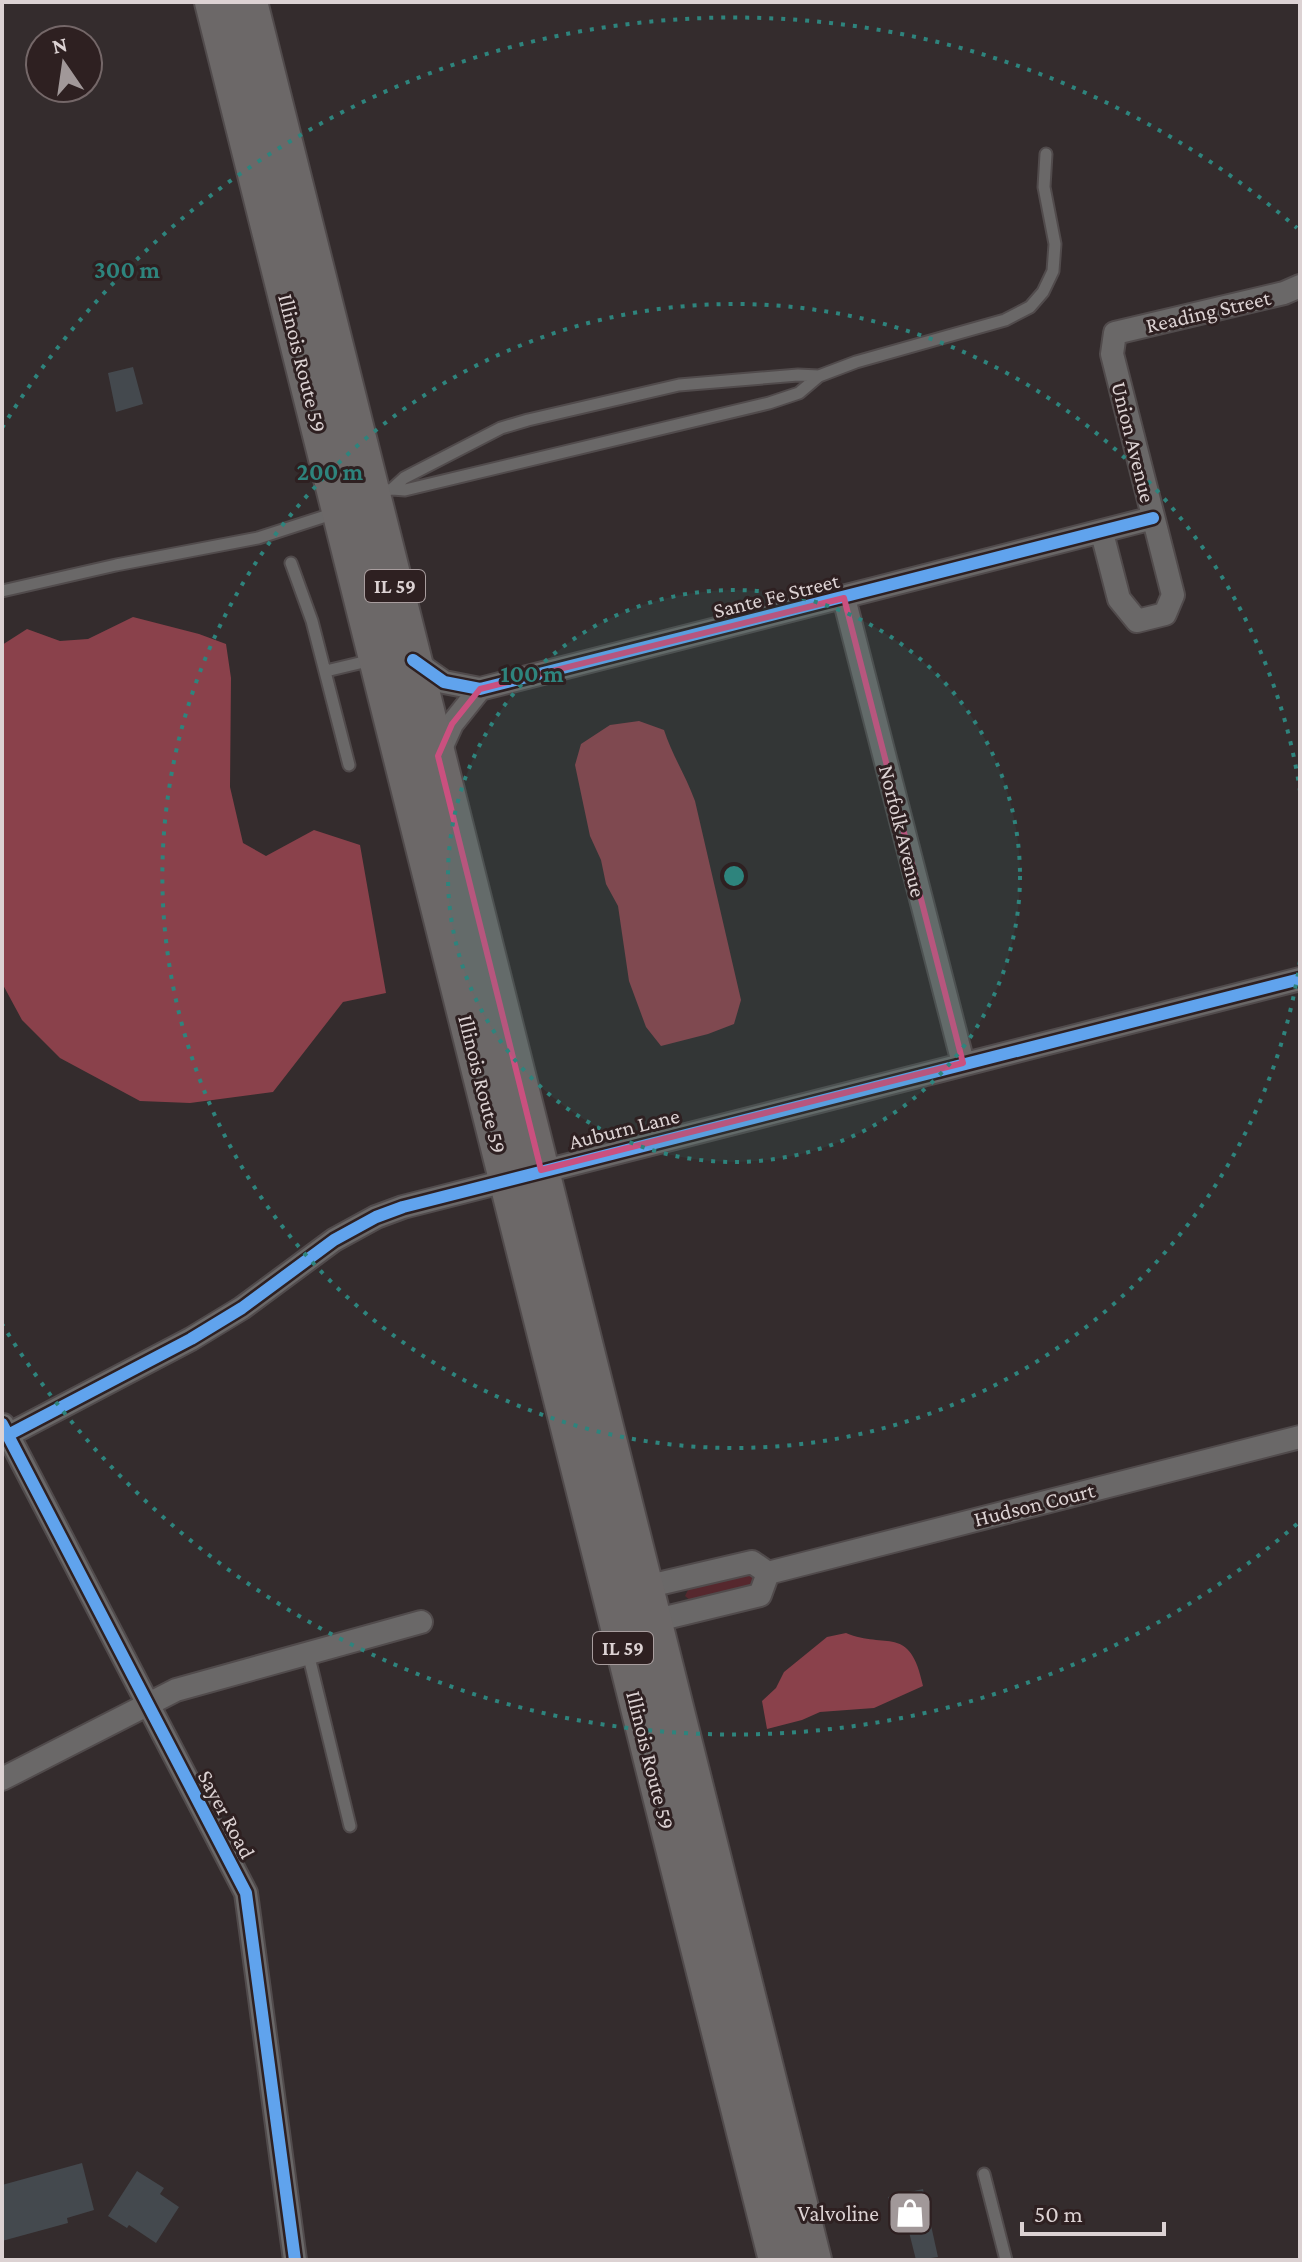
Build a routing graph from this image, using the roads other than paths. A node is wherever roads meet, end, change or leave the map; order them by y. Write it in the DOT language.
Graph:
graph roads {
  1 [pos="213,2"];
  2 [pos="249,2"];
  3 [pos="1046,154"];
  4 [pos="1300,286"];
  5 [pos="1115,333"];
  6 [pos="819,376"];
  7 [pos="382,491"];
  8 [pos="340,512"];
  9 [pos="1153,518"];
  10 [pos="1102,533"];
  11 [pos="291,563"];
  12 [pos="2,591"];
  13 [pos="844,598"];
  14 [pos="377,659"];
  15 [pos="413,660"];
  16 [pos="326,671"];
  17 [pos="480,689"];
  18 [pos="438,756"];
  19 [pos="349,765"];
  20 [pos="1300,979"];
  21 [pos="963,1063"];
  22 [pos="524,1174"];
  23 [pos="5,1430"];
  24 [pos="1300,1437"];
  25 [pos="768,1573"];
  26 [pos="649,1604"];
  27 [pos="421,1622"];
  28 [pos="308,1653"];
  29 [pos="147,1703"];
  30 [pos="2,1779"];
  31 [pos="350,1826"];
  32 [pos="984,2174"];
  33 [pos="1003,2259"];
  34 [pos="295,2260"];
  35 [pos="777,2260"];
  36 [pos="813,2260"];
  1 -- 8 [label="main road, Illinois Route 59 / IL 59"];
  2 -- 7 [label="main road, Illinois Route 59 / IL 59"];
  3 -- 6 [label="lane"];
  4 -- 5 [label="street, Reading Street"];
  5 -- 9 [label="street, Union Avenue"];
  6 -- 7 [label="lane"];
  6 -- 7 [label="lane"];
  7 -- 15 [label="main road, Illinois Route 59 / IL 59"];
  8 -- 12 [label="lane"];
  8 -- 14 [label="main road, Illinois Route 59 / IL 59"];
  9 -- 10 [label="street, Sante Fe Street"];
  9 -- 10 [label="street, Union Avenue"];
  10 -- 13 [label="street, Sante Fe Street"];
  11 -- 16 [label="lane"];
  13 -- 17 [label="street, Sante Fe Street"];
  13 -- 21 [label="street, Norfolk Avenue"];
  14 -- 16 [label="lane"];
  14 -- 22 [label="main road, Illinois Route 59 / IL 59"];
  15 -- 17 [label="street, Sante Fe Street"];
  15 -- 18 [label="main road, Illinois Route 59 / IL 59"];
  16 -- 19 [label="lane"];
  17 -- 18 [label="street"];
  18 -- 22 [label="main road, Illinois Route 59 / IL 59"];
  20 -- 21 [label="street, Auburn Lane"];
  21 -- 22 [label="street, Auburn Lane"];
  22 -- 23 [label="street, Auburn Lane"];
  22 -- 26 [label="main road, Illinois Route 59 / IL 59"];
  22 -- 35 [label="main road, Illinois Route 59 / IL 59"];
  23 -- 29 [label="street, Sayer Road"];
  24 -- 25 [label="street, Hudson Court"];
  25 -- 26 [label="street, Hudson Court"];
  25 -- 26 [label="street"];
  26 -- 36 [label="main road, Illinois Route 59 / IL 59"];
  27 -- 28 [label="street"];
  28 -- 29 [label="street"];
  28 -- 31 [label="lane"];
  29 -- 30 [label="street"];
  29 -- 34 [label="street, Sayer Road"];
  32 -- 33 [label="lane"];
}
